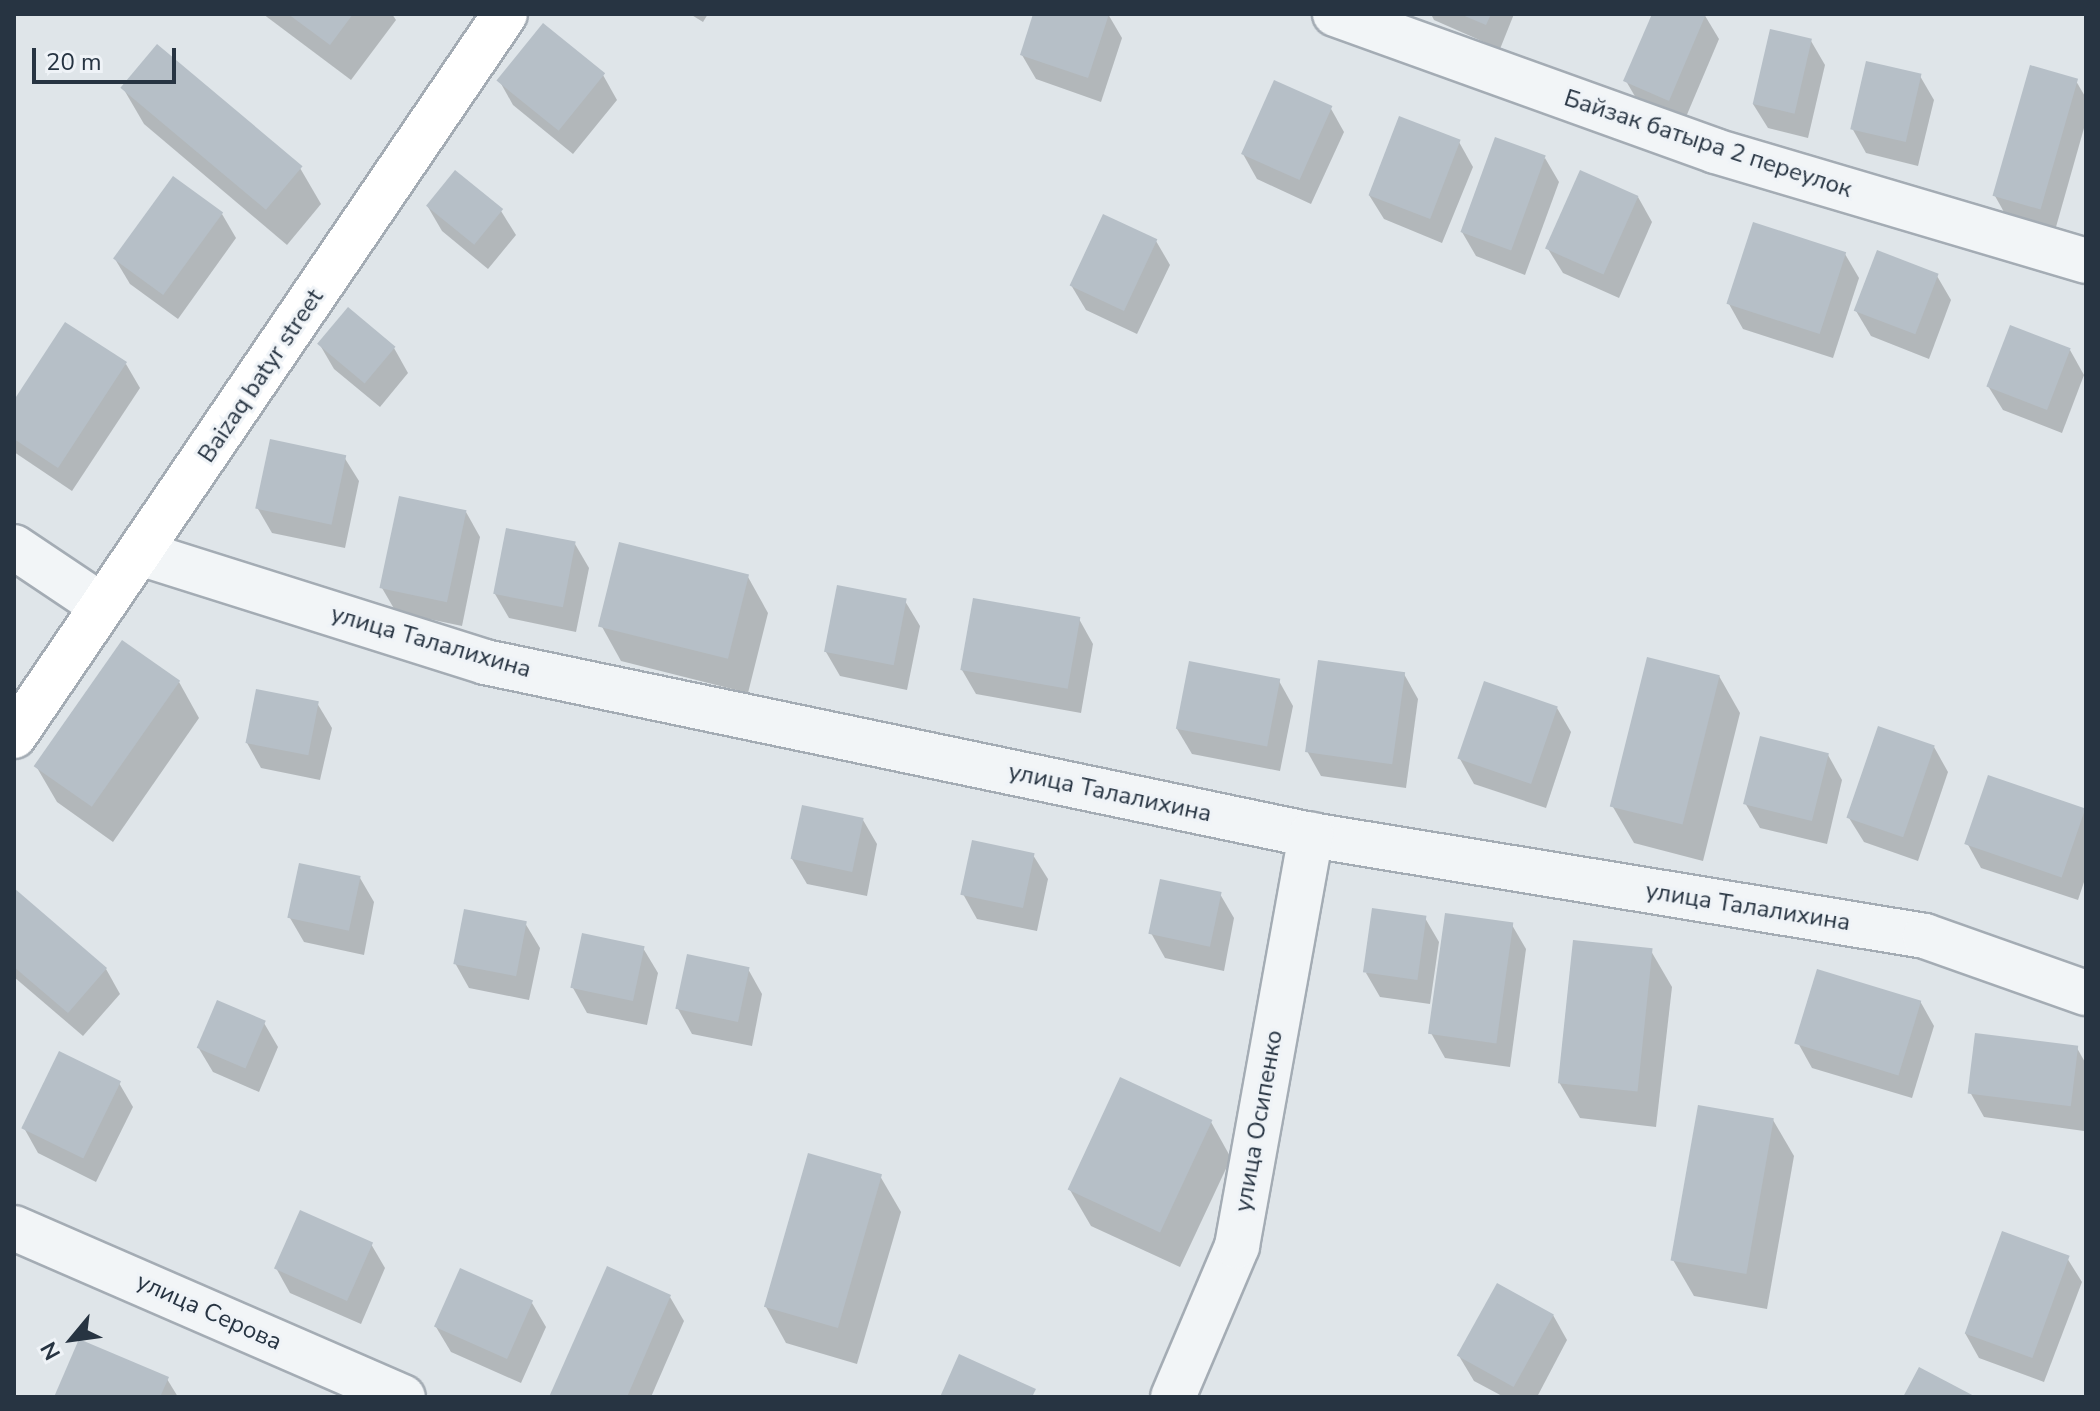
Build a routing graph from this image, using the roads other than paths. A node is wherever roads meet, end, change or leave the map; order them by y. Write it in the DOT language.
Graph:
graph roads {
  1 [pos="505,14"];
  2 [pos="1335,14"];
  3 [pos="2086,261"];
  4 [pos="14,547"];
  5 [pos="143,554"];
  6 [pos="102,606"];
  7 [pos="14,736"];
  8 [pos="1311,835"];
  9 [pos="2086,993"];
  10 [pos="14,1228"];
  11 [pos="403,1397"];
  12 [pos="1173,1397"];
  1 -- 5 [label="main road, Baizaq batyr street"];
  2 -- 3 [label="street, Байзак батыра 2 переулок"];
  4 -- 6 [label="street"];
  5 -- 6 [label="main road, Baizaq batyr street"];
  5 -- 8 [label="street, улица Талалихина"];
  6 -- 7 [label="main road, Baizaq batyr street"];
  8 -- 9 [label="street, улица Талалихина"];
  8 -- 12 [label="street, улица Осипенко"];
  10 -- 11 [label="street, улица Серова"];
}
